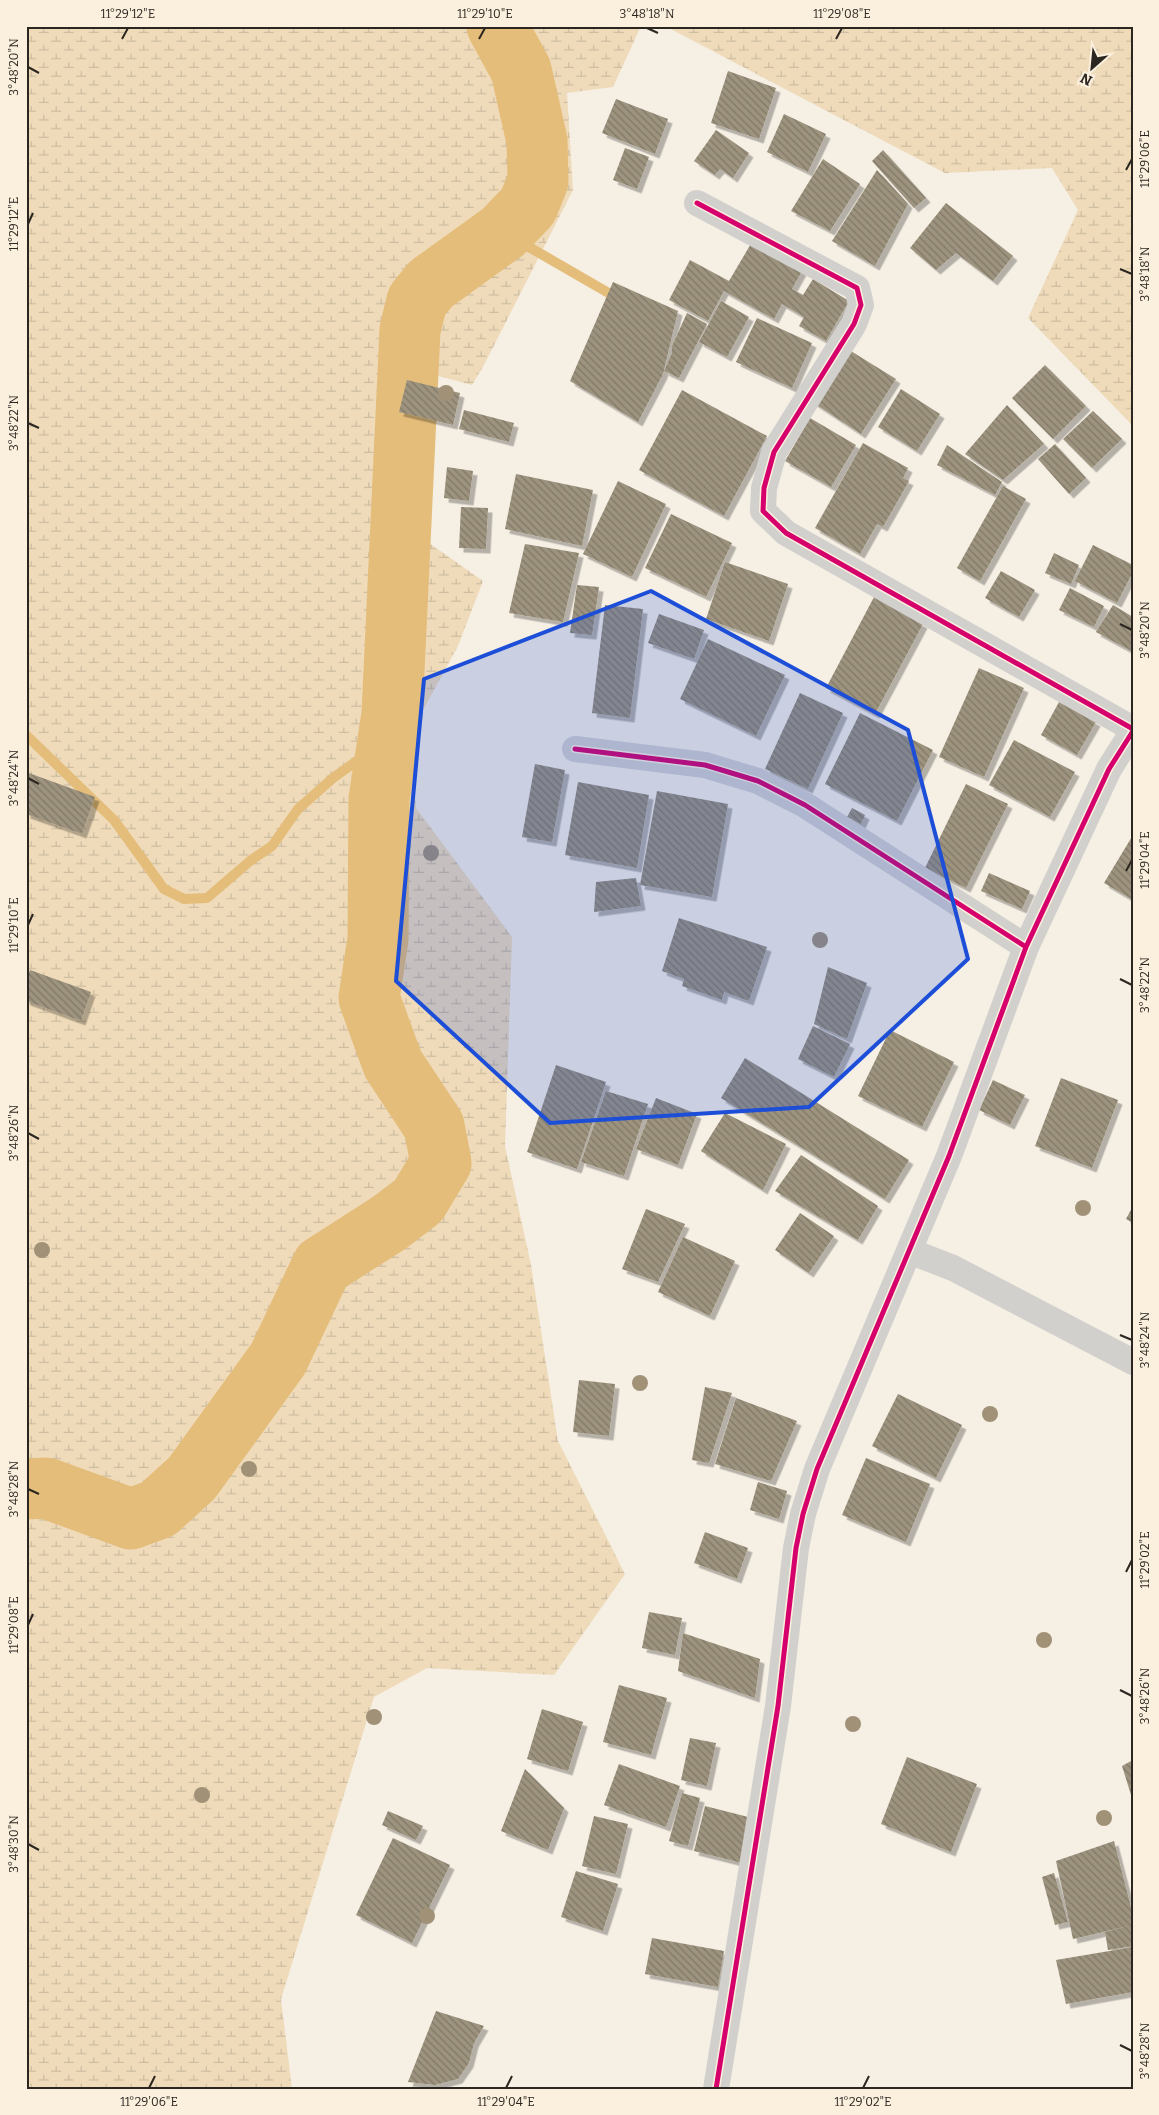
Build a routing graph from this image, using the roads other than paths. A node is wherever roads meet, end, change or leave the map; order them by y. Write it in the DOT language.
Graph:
graph roads {
  1 [pos="698,203"];
  2 [pos="1133,730"];
  3 [pos="574,749"];
  4 [pos="1026,946"];
  5 [pos="908,1251"];
  6 [pos="1133,1362"];
  7 [pos="716,2089"];
  1 -- 2 [label="street"];
  2 -- 4 [label="street"];
  3 -- 4 [label="street"];
  4 -- 5 [label="street"];
  5 -- 6 [label="street"];
  5 -- 7 [label="street"];
}
